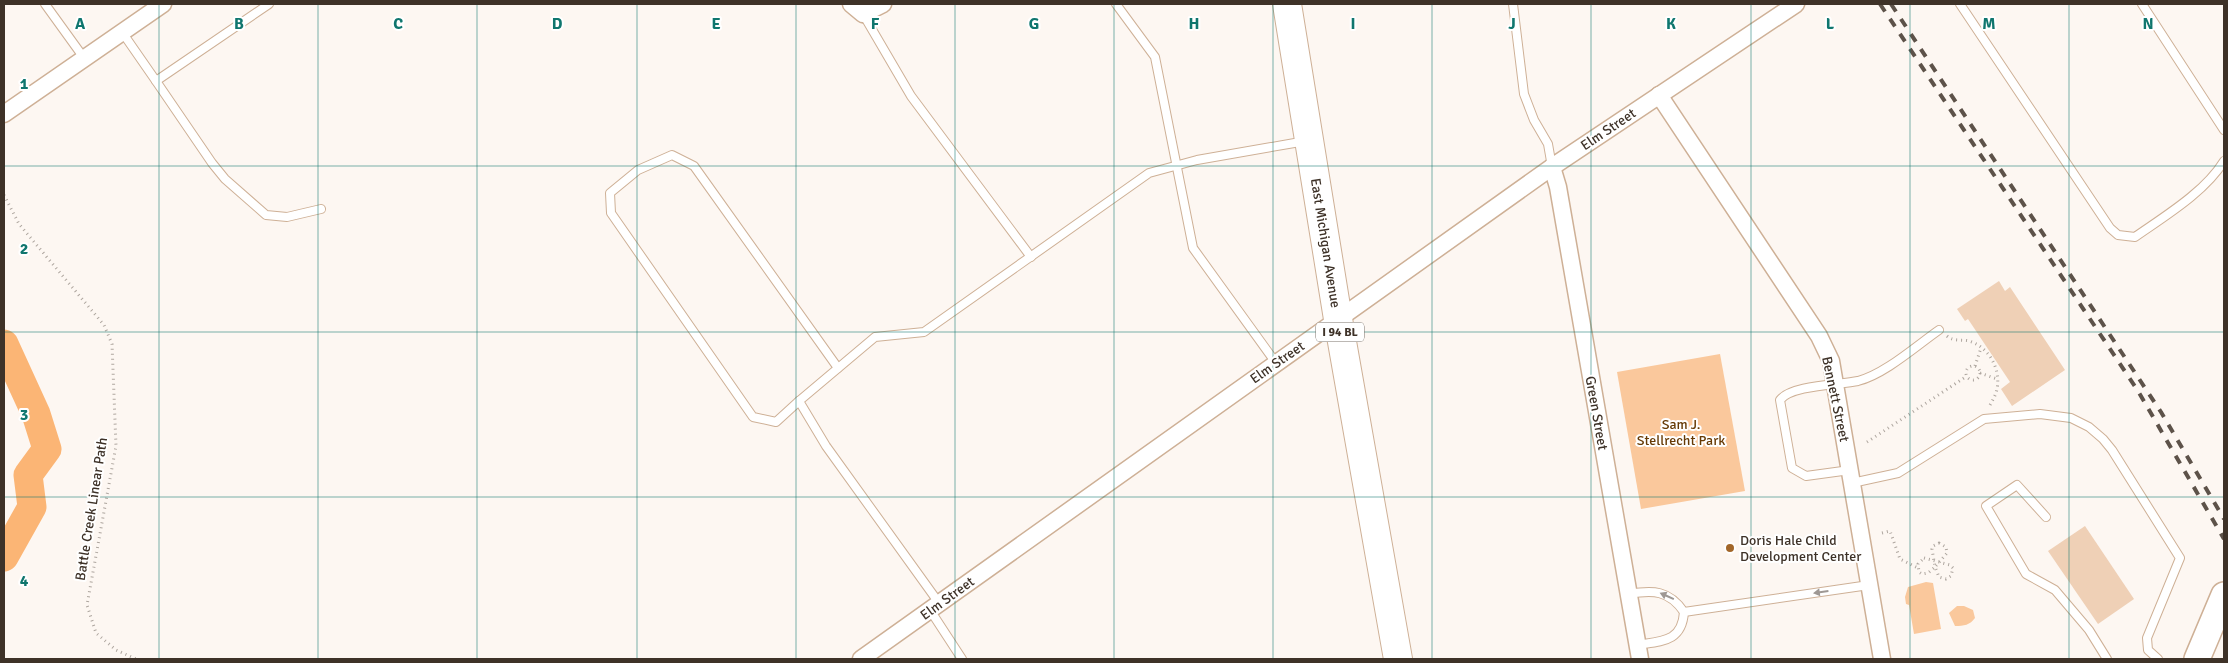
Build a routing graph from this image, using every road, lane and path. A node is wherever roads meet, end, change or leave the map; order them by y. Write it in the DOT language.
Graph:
graph roads {
  1 [pos="45,4"];
  2 [pos="163,4"];
  3 [pos="269,4"];
  4 [pos="882,4"];
  5 [pos="1116,4"];
  6 [pos="1287,4"];
  7 [pos="1513,4"];
  8 [pos="1796,4"];
  9 [pos="1960,4"];
  10 [pos="2142,4"];
  11 [pos="857,9"];
  12 [pos="122,32"];
  13 [pos="84,58"];
  14 [pos="156,81"];
  15 [pos="1659,95"];
  16 [pos="4,114"];
  17 [pos="2224,130"];
  18 [pos="1310,140"];
  19 [pos="2224,161"];
  20 [pos="1177,166"];
  21 [pos="1552,167"];
  22 [pos="4,195"];
  23 [pos="321,209"];
  24 [pos="1031,257"];
  25 [pos="1338,319"];
  26 [pos="1939,330"];
  27 [pos="1982,347"];
  28 [pos="1276,363"];
  29 [pos="1975,366"];
  30 [pos="838,368"];
  31 [pos="1980,373"];
  32 [pos="1967,376"];
  33 [pos="1998,379"];
  34 [pos="1836,385"];
  35 [pos="799,401"];
  36 [pos="1984,419"];
  37 [pos="1867,442"];
  38 [pos="1851,476"];
  39 [pos="2046,517"];
  40 [pos="1882,532"];
  41 [pos="1934,559"];
  42 [pos="1941,561"];
  43 [pos="1936,567"];
  44 [pos="1918,568"];
  45 [pos="1869,585"];
  46 [pos="1628,594"];
  47 [pos="2224,595"];
  48 [pos="935,607"];
  49 [pos="1684,612"];
  50 [pos="1638,652"];
  51 [pos="136,659"];
  52 [pos="861,659"];
  53 [pos="962,659"];
  54 [pos="1398,659"];
  55 [pos="1882,659"];
  56 [pos="2107,659"];
  57 [pos="2158,659"];
  58 [pos="2197,659"];
  1 -- 13 [label="lane"];
  2 -- 12 [label="street"];
  3 -- 14 [label="lane"];
  4 -- 11 [label="street"];
  5 -- 20 [label="lane"];
  6 -- 18 [label="highway, East Michigan Avenue / I 94 BL"];
  7 -- 21 [label="lane"];
  8 -- 15 [label="street, Elm Street"];
  9 -- 19 [label="lane"];
  10 -- 17 [label="lane"];
  11 -- 24 [label="lane"];
  12 -- 13 [label="street"];
  12 -- 14 [label="lane"];
  13 -- 16 [label="street"];
  14 -- 23 [label="lane"];
  15 -- 21 [label="street, Elm Street"];
  15 -- 34 [label="street, Bennett Street"];
  18 -- 20 [label="lane"];
  18 -- 25 [label="highway, East Michigan Avenue / I 94 BL"];
  20 -- 24 [label="lane"];
  20 -- 28 [label="lane"];
  21 -- 25 [label="street, Elm Street"];
  21 -- 46 [label="street, Green Street"];
  22 -- 51 [label="path, Battle Creek Linear Path"];
  24 -- 30 [label="lane"];
  25 -- 28 [label="street, Elm Street"];
  25 -- 54 [label="highway, East Michigan Avenue / I 94 BL"];
  26 -- 27 [label="path"];
  26 -- 34 [label="lane"];
  27 -- 29 [label="path"];
  27 -- 33 [label="path"];
  28 -- 48 [label="street, Elm Street"];
  29 -- 31 [label="path"];
  29 -- 32 [label="path"];
  30 -- 35 [label="lane"];
  30 -- 35 [label="lane"];
  31 -- 32 [label="path"];
  31 -- 33 [label="path"];
  32 -- 37 [label="path"];
  33 -- 36 [label="path"];
  34 -- 38 [label="street, Bennett Street"];
  34 -- 38 [label="lane"];
  35 -- 48 [label="lane"];
  36 -- 38 [label="lane"];
  36 -- 57 [label="lane"];
  38 -- 45 [label="street, Bennett Street"];
  39 -- 56 [label="lane"];
  40 -- 44 [label="path"];
  41 -- 42 [label="path"];
  41 -- 42 [label="path"];
  41 -- 43 [label="path"];
  41 -- 44 [label="path"];
  42 -- 43 [label="path"];
  42 -- 43 [label="path"];
  43 -- 44 [label="path"];
  45 -- 49 [label="lane, one-way"];
  45 -- 55 [label="street, Bennett Street"];
  49 -- 46 [label="lane, one-way"];
  46 -- 50 [label="street, Green Street"];
  47 -- 58 [label="main road"];
  48 -- 52 [label="street, Elm Street"];
  48 -- 53 [label="lane"];
  49 -- 50 [label="lane"];
}
